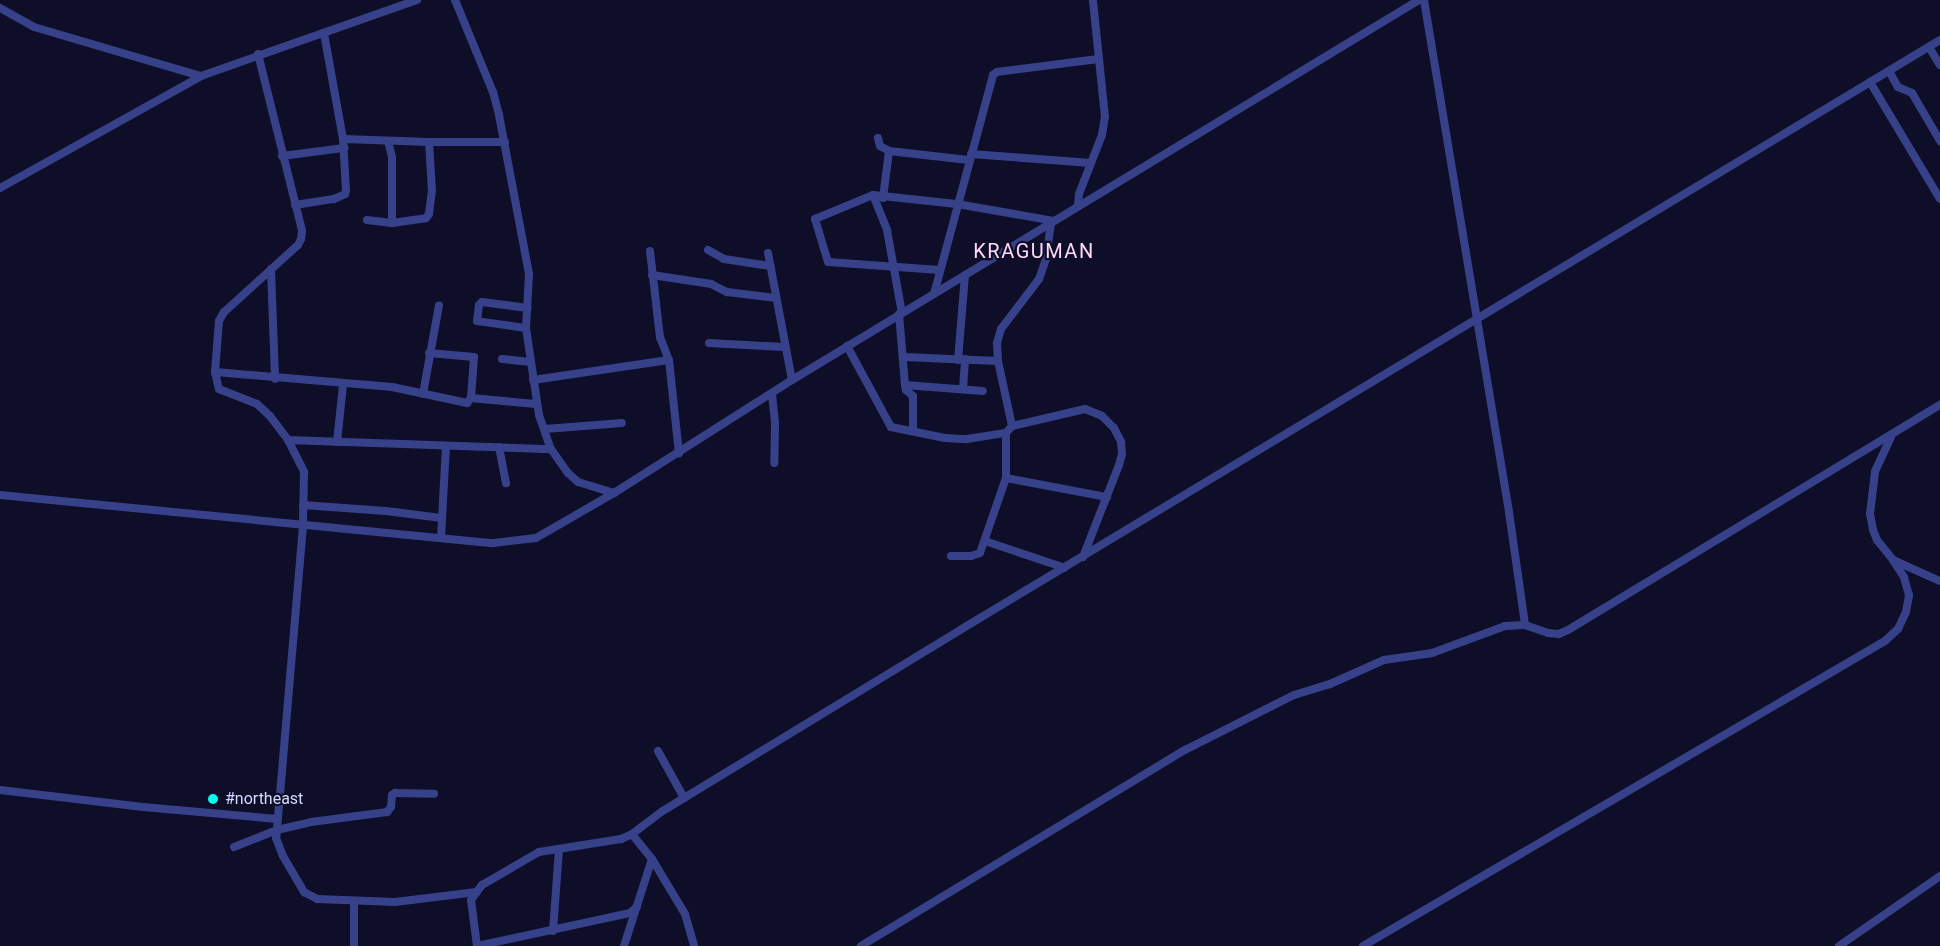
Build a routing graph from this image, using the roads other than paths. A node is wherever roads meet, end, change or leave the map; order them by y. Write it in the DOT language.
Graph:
graph roads {
  1 [pos="417,0"];
  2 [pos="455,0"];
  3 [pos="1093,0"];
  4 [pos="1419,0"];
  5 [pos="1424,0"];
  6 [pos="0,8"];
  7 [pos="324,33"];
  8 [pos="1940,40"];
  9 [pos="1929,47"];
  10 [pos="258,54"];
  11 [pos="1098,59"];
  12 [pos="1940,65"];
  13 [pos="1889,71"];
  14 [pos="201,76"];
  15 [pos="1870,82"];
  16 [pos="878,138"];
  17 [pos="388,141"];
  18 [pos="1940,141"];
  19 [pos="429,142"];
  20 [pos="505,142"];
  21 [pos="344,143"];
  22 [pos="889,151"];
  23 [pos="282,156"];
  24 [pos="969,157"];
  25 [pos="1091,163"];
  26 [pos="0,189"];
  27 [pos="873,195"];
  28 [pos="883,198"];
  29 [pos="1940,199"];
  30 [pos="957,204"];
  31 [pos="295,205"];
  32 [pos="1078,205"];
  33 [pos="367,220"];
  34 [pos="1053,222"];
  35 [pos="393,223"];
  36 [pos="708,250"];
  37 [pos="650,251"];
  38 [pos="768,253"];
  39 [pos="771,266"];
  40 [pos="271,269"];
  41 [pos="893,269"];
  42 [pos="939,270"];
  43 [pos="652,275"];
  44 [pos="965,275"];
  45 [pos="934,294"];
  46 [pos="776,298"];
  47 [pos="439,305"];
  48 [pos="528,308"];
  49 [pos="900,314"];
  50 [pos="1476,318"];
  51 [pos="526,328"];
  52 [pos="710,343"];
  53 [pos="847,346"];
  54 [pos="784,347"];
  55 [pos="429,353"];
  56 [pos="904,357"];
  57 [pos="502,359"];
  58 [pos="669,360"];
  59 [pos="962,360"];
  60 [pos="998,361"];
  61 [pos="531,362"];
  62 [pos="215,372"];
  63 [pos="274,379"];
  64 [pos="533,380"];
  65 [pos="792,380"];
  66 [pos="343,385"];
  67 [pos="905,385"];
  68 [pos="963,389"];
  69 [pos="983,391"];
  70 [pos="423,394"];
  71 [pos="772,394"];
  72 [pos="471,398"];
  73 [pos="537,405"];
  74 [pos="1940,405"];
  75 [pos="622,423"];
  76 [pos="545,429"];
  77 [pos="1009,429"];
  78 [pos="913,431"];
  79 [pos="1891,436"];
  80 [pos="288,440"];
  81 [pos="337,442"];
  82 [pos="446,447"];
  83 [pos="499,447"];
  84 [pos="551,448"];
  85 [pos="679,453"];
  86 [pos="774,463"];
  87 [pos="1006,478"];
  88 [pos="507,483"];
  89 [pos="614,493"];
  90 [pos="0,495"];
  91 [pos="1107,497"];
  92 [pos="303,505"];
  93 [pos="442,518"];
  94 [pos="303,526"];
  95 [pos="441,538"];
  96 [pos="985,541"];
  97 [pos="951,556"];
  98 [pos="1083,557"];
  99 [pos="1893,560"];
  100 [pos="1065,568"];
  101 [pos="1940,581"];
  102 [pos="1525,625"];
  103 [pos="658,751"];
  104 [pos="0,790"];
  105 [pos="434,794"];
  106 [pos="684,798"];
  107 [pos="277,819"];
  108 [pos="277,830"];
  109 [pos="632,834"];
  110 [pos="234,847"];
  111 [pos="559,849"];
  112 [pos="652,859"];
  113 [pos="1940,876"];
  114 [pos="476,892"];
  115 [pos="354,902"];
  116 [pos="637,907"];
  117 [pos="553,931"];
  118 [pos="354,946"];
  119 [pos="477,946"];
  120 [pos="624,946"];
  121 [pos="694,946"];
  122 [pos="861,946"];
  123 [pos="1363,946"];
  124 [pos="1839,946"];
  1 -- 7 [label="street"];
  2 -- 20 [label="street"];
  3 -- 11 [label="street"];
  4 -- 32 [label="street"];
  5 -- 50 [label="street"];
  6 -- 14 [label="street"];
  7 -- 10 [label="street"];
  7 -- 21 [label="street"];
  8 -- 9 [label="street"];
  9 -- 12 [label="street"];
  9 -- 13 [label="street"];
  10 -- 14 [label="street"];
  10 -- 23 [label="street"];
  11 -- 24 [label="street"];
  11 -- 25 [label="street"];
  13 -- 15 [label="street"];
  13 -- 18 [label="street"];
  14 -- 26 [label="street"];
  15 -- 29 [label="street"];
  15 -- 50 [label="street"];
  16 -- 22 [label="street"];
  17 -- 19 [label="street"];
  17 -- 21 [label="street"];
  17 -- 35 [label="street"];
  19 -- 20 [label="street"];
  19 -- 35 [label="street"];
  20 -- 48 [label="street"];
  21 -- 23 [label="street"];
  21 -- 31 [label="street"];
  22 -- 24 [label="street"];
  22 -- 28 [label="street"];
  23 -- 31 [label="street"];
  24 -- 25 [label="street"];
  24 -- 30 [label="street"];
  25 -- 32 [label="street"];
  27 -- 28 [label="street"];
  27 -- 41 [label="street"];
  27 -- 41 [label="street"];
  28 -- 30 [label="street"];
  30 -- 34 [label="street"];
  30 -- 42 [label="street"];
  31 -- 40 [label="street"];
  32 -- 34 [label="street"];
  33 -- 35 [label="street"];
  34 -- 44 [label="street"];
  34 -- 60 [label="street"];
  36 -- 39 [label="street"];
  37 -- 43 [label="street"];
  38 -- 39 [label="street"];
  39 -- 46 [label="street"];
  40 -- 62 [label="street"];
  40 -- 63 [label="street"];
  41 -- 42 [label="street"];
  41 -- 49 [label="street"];
  42 -- 45 [label="street"];
  43 -- 46 [label="street"];
  43 -- 58 [label="street"];
  44 -- 45 [label="street"];
  44 -- 59 [label="street"];
  45 -- 49 [label="street"];
  46 -- 54 [label="street"];
  47 -- 55 [label="street"];
  48 -- 51 [label="street"];
  48 -- 51 [label="street"];
  49 -- 53 [label="street"];
  49 -- 56 [label="street"];
  50 -- 98 [label="street"];
  50 -- 102 [label="street"];
  51 -- 61 [label="street"];
  52 -- 54 [label="street"];
  53 -- 65 [label="street"];
  53 -- 78 [label="street"];
  54 -- 65 [label="street"];
  55 -- 70 [label="street"];
  55 -- 72 [label="street"];
  56 -- 59 [label="street"];
  56 -- 67 [label="street"];
  57 -- 61 [label="street"];
  58 -- 64 [label="street"];
  58 -- 85 [label="street"];
  59 -- 60 [label="street"];
  59 -- 68 [label="street"];
  60 -- 77 [label="street"];
  61 -- 64 [label="street"];
  62 -- 63 [label="street"];
  62 -- 80 [label="street"];
  63 -- 66 [label="street"];
  64 -- 73 [label="street"];
  65 -- 71 [label="street"];
  66 -- 70 [label="street"];
  66 -- 81 [label="street"];
  67 -- 68 [label="street"];
  67 -- 78 [label="street"];
  68 -- 69 [label="street"];
  70 -- 72 [label="street"];
  71 -- 85 [label="street"];
  71 -- 86 [label="street"];
  72 -- 73 [label="street"];
  73 -- 76 [label="street"];
  74 -- 79 [label="street"];
  75 -- 76 [label="street"];
  76 -- 84 [label="street"];
  77 -- 78 [label="street"];
  77 -- 87 [label="street"];
  77 -- 91 [label="street"];
  79 -- 99 [label="street"];
  79 -- 102 [label="street"];
  80 -- 81 [label="street"];
  80 -- 92 [label="street"];
  81 -- 82 [label="street"];
  82 -- 83 [label="street"];
  82 -- 93 [label="street"];
  83 -- 84 [label="street"];
  83 -- 88 [label="street"];
  84 -- 89 [label="street"];
  85 -- 89 [label="street"];
  87 -- 91 [label="street"];
  87 -- 96 [label="street"];
  89 -- 95 [label="street"];
  90 -- 94 [label="street"];
  91 -- 98 [label="street"];
  92 -- 93 [label="street"];
  92 -- 94 [label="street"];
  93 -- 95 [label="street"];
  94 -- 95 [label="street"];
  94 -- 107 [label="street"];
  96 -- 97 [label="street"];
  96 -- 100 [label="street"];
  98 -- 100 [label="street"];
  99 -- 101 [label="street"];
  99 -- 123 [label="street"];
  100 -- 106 [label="street"];
  102 -- 122 [label="street"];
  103 -- 106 [label="street"];
  104 -- 107 [label="street"];
  105 -- 108 [label="street"];
  106 -- 109 [label="street"];
  107 -- 108 [label="street"];
  108 -- 110 [label="street"];
  108 -- 115 [label="street"];
  109 -- 111 [label="street"];
  109 -- 112 [label="street"];
  111 -- 114 [label="street"];
  111 -- 117 [label="street"];
  112 -- 116 [label="street"];
  112 -- 121 [label="street"];
  113 -- 124 [label="street"];
  114 -- 115 [label="street"];
  114 -- 119 [label="street"];
  115 -- 118 [label="street"];
  116 -- 117 [label="street"];
  116 -- 120 [label="street"];
  117 -- 119 [label="street"];
}
